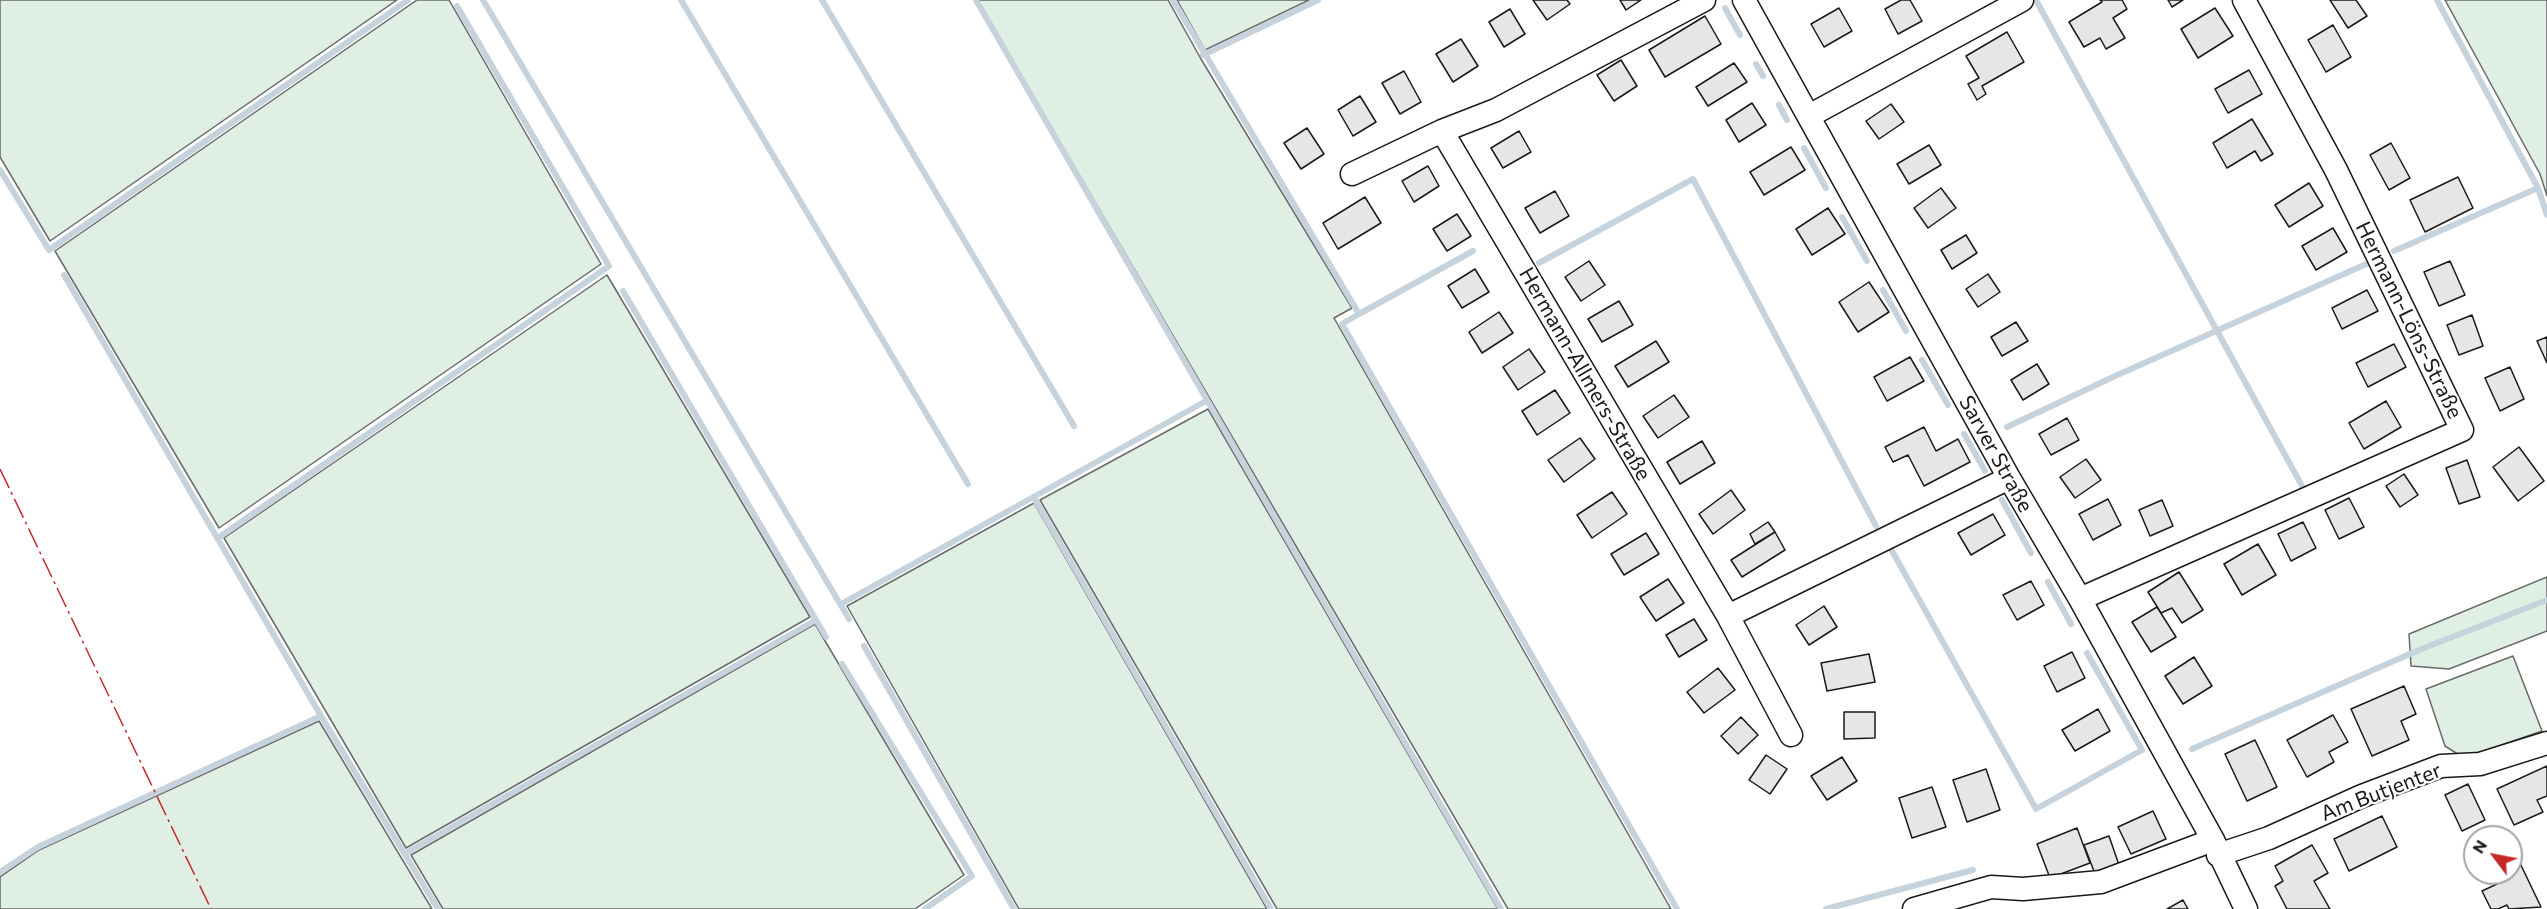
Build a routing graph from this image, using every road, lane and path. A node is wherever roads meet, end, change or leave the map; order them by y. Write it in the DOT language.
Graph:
graph roads {
  1 [pos="1704,0"];
  2 [pos="1744,0"];
  3 [pos="2022,0"];
  4 [pos="2244,0"];
  5 [pos="1809,116"];
  6 [pos="1442,131"];
  7 [pos="1352,174"];
  8 [pos="2009,478"];
  9 [pos="2080,599"];
  10 [pos="1728,616"];
  11 [pos="1791,735"];
  12 [pos="2547,743"];
  13 [pos="2216,848"];
  14 [pos="1914,909"];
  15 [pos="2246,909"];
  1 -- 6 [label="street"];
  2 -- 5 [label="street, Sarver Straße"];
  3 -- 5 [label="street"];
  4 -- 9 [label="street, Hermann-Löns-Straße"];
  5 -- 8 [label="street, Sarver Straße"];
  6 -- 7 [label="street"];
  6 -- 10 [label="street, Hermann-Allmers-Straße"];
  8 -- 9 [label="street, Sarver Straße"];
  8 -- 10 [label="street"];
  9 -- 13 [label="street, Sarver Straße"];
  10 -- 11 [label="street, Hermann-Allmers-Straße"];
  12 -- 13 [label="street, Am Butjenter"];
  13 -- 14 [label="street, Am Butjenter"];
  13 -- 15 [label="street, Sarver Straße"];
}
